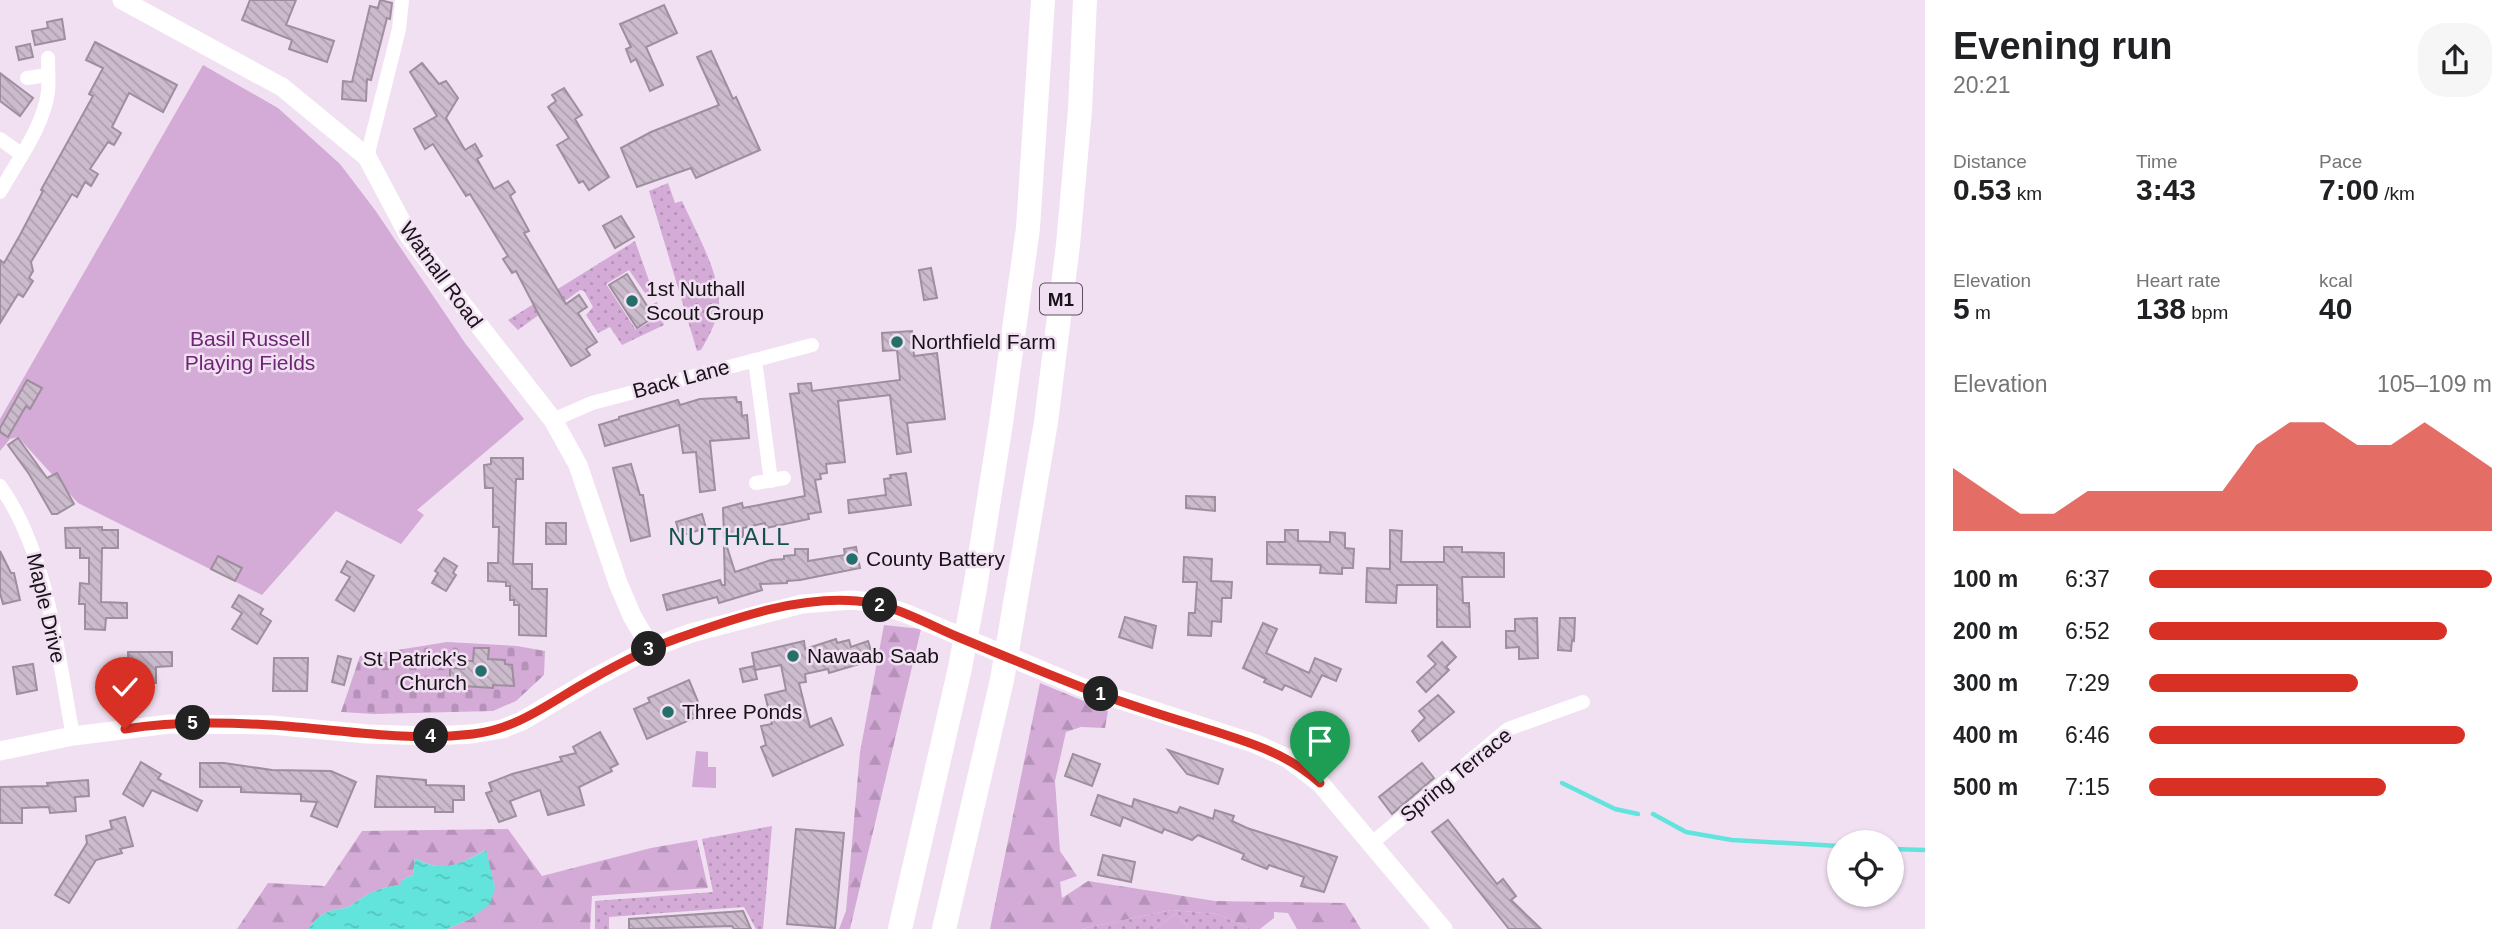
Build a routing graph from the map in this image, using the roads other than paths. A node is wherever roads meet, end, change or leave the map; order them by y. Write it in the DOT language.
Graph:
graph roads {
  1 [pos="122,0"];
  2 [pos="402,0"];
  3 [pos="1043,0"];
  4 [pos="1085,0"];
  5 [pos="48,58"];
  6 [pos="48,75"];
  7 [pos="27,78"];
  8 [pos="0,139"];
  9 [pos="21,155"];
  10 [pos="367,158"];
  11 [pos="0,192"];
  12 [pos="812,345"];
  13 [pos="755,360"];
  14 [pos="553,420"];
  15 [pos="770,481"];
  16 [pos="0,486"];
  17 [pos="652,648"];
  18 [pos="1583,702"];
  19 [pos="74,736"];
  20 [pos="0,751"];
  21 [pos="1372,843"];
  22 [pos="900,929"];
  23 [pos="944,929"];
  24 [pos="1443,929"];
  1 -- 10 [label="main road, Watnall Road"];
  2 -- 10 [label="street"];
  3 -- 22 [label="highway, M1"];
  4 -- 23 [label="highway, M1"];
  5 -- 6 [label="street"];
  6 -- 7 [label="street"];
  6 -- 9 [label="street"];
  8 -- 9 [label="street"];
  9 -- 11 [label="street"];
  10 -- 14 [label="main road, Watnall Road"];
  12 -- 13 [label="street, Back Lane"];
  13 -- 14 [label="street, Back Lane"];
  13 -- 15 [label="street"];
  14 -- 17 [label="main road, Watnall Road"];
  16 -- 19 [label="street, Maple Drive"];
  17 -- 19 [label="main road"];
  17 -- 21 [label="main road"];
  18 -- 21 [label="street, Spring Terrace"];
  19 -- 20 [label="main road"];
  21 -- 24 [label="main road"];
}
